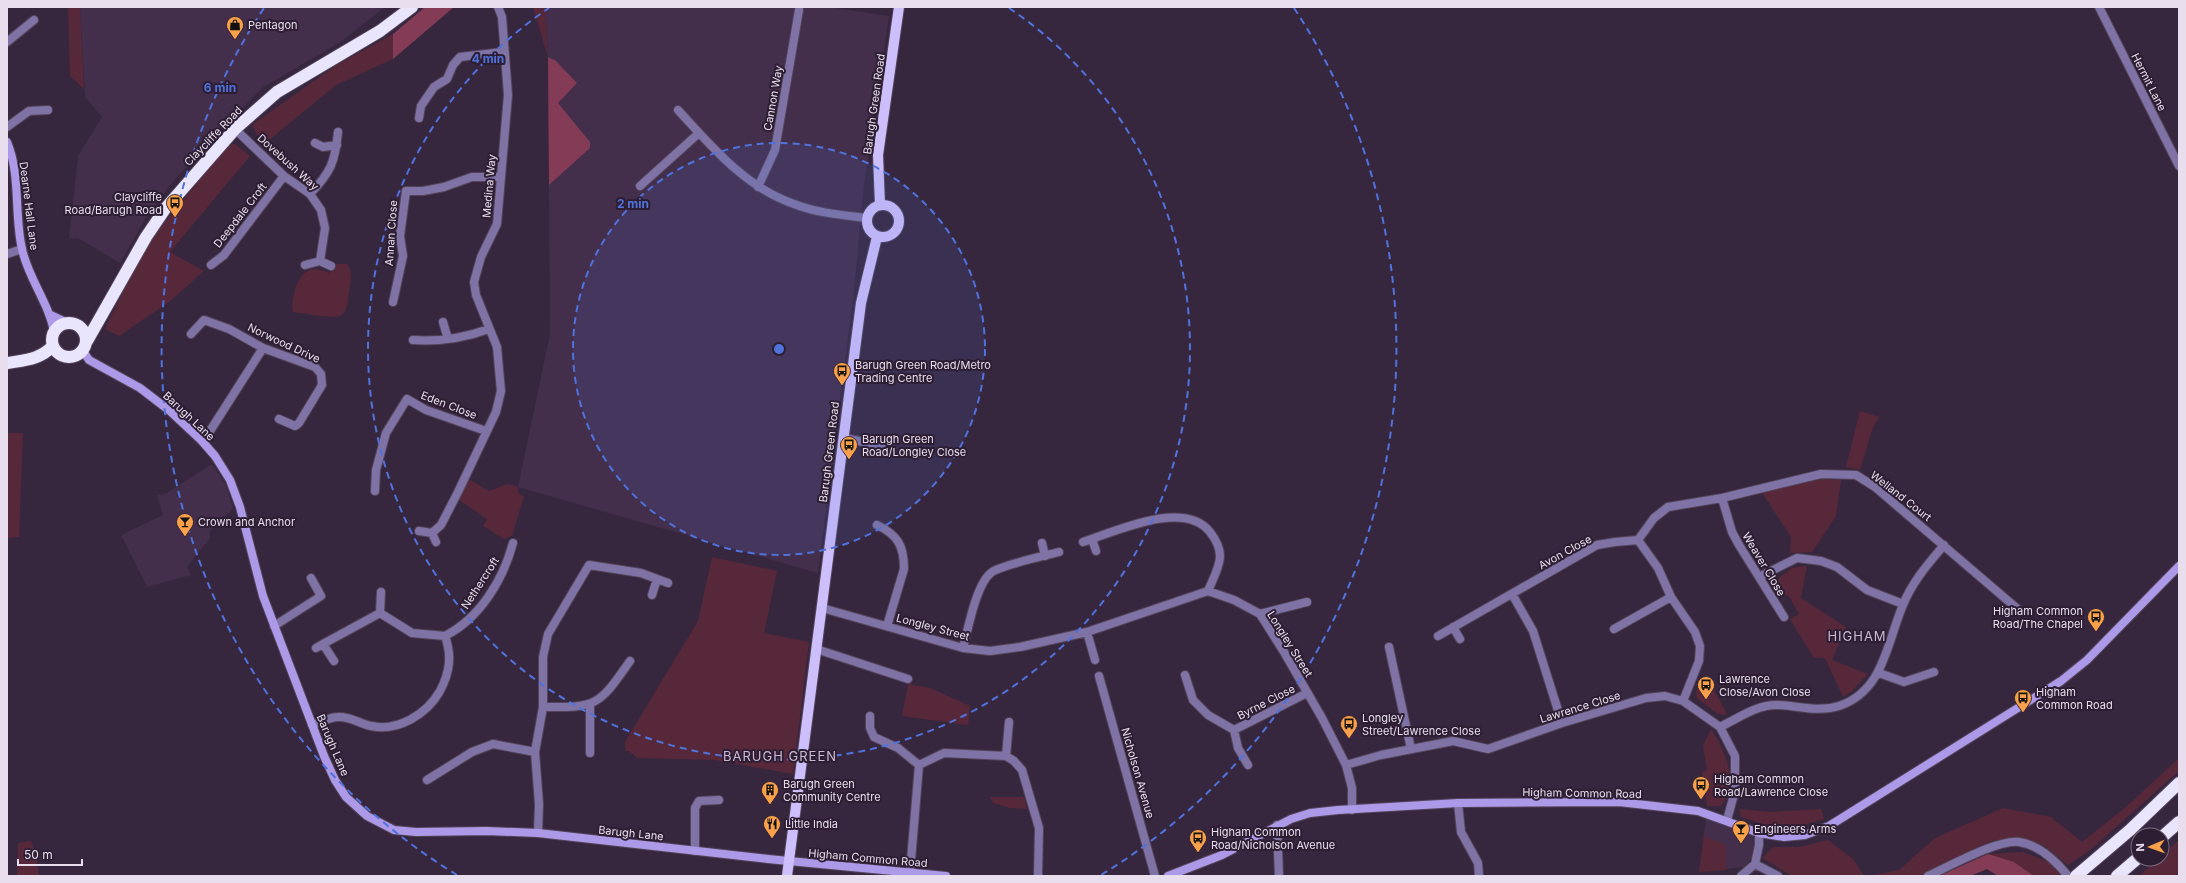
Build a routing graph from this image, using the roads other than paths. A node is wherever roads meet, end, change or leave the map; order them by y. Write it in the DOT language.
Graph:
graph roads {
  1 [pos="498,7"];
  2 [pos="899,7"];
  3 [pos="2098,7"];
  4 [pos="409,8"];
  5 [pos="799,10"];
  6 [pos="34,20"];
  7 [pos="7,42"];
  8 [pos="503,52"];
  9 [pos="48,110"];
  10 [pos="678,110"];
  11 [pos="419,118"];
  12 [pos="7,127"];
  13 [pos="235,129"];
  14 [pos="338,132"];
  15 [pos="699,132"];
  16 [pos="7,142"];
  17 [pos="315,143"];
  18 [pos="337,145"];
  19 [pos="2179,166"];
  20 [pos="284,176"];
  21 [pos="501,177"];
  22 [pos="640,186"];
  23 [pos="758,187"];
  24 [pos="310,194"];
  25 [pos="880,204"];
  26 [pos="866,218"];
  27 [pos="877,237"];
  28 [pos="22,249"];
  29 [pos="7,254"];
  30 [pos="320,261"];
  31 [pos="305,265"];
  32 [pos="211,266"];
  33 [pos="331,266"];
  34 [pos="393,302"];
  35 [pos="51,315"];
  36 [pos="101,316"];
  37 [pos="443,322"];
  38 [pos="68,323"];
  39 [pos="81,328"];
  40 [pos="488,329"];
  41 [pos="54,332"];
  42 [pos="191,334"];
  43 [pos="448,339"];
  44 [pos="413,340"];
  45 [pos="53,346"];
  46 [pos="85,346"];
  47 [pos="263,348"];
  48 [pos="68,358"];
  49 [pos="34,359"];
  50 [pos="7,363"];
  51 [pos="279,420"];
  52 [pos="486,431"];
  53 [pos="844,438"];
  54 [pos="201,440"];
  55 [pos="884,446"];
  56 [pos="374,491"];
  57 [pos="1722,498"];
  58 [pos="877,525"];
  59 [pos="419,531"];
  60 [pos="432,533"];
  61 [pos="1092,539"];
  62 [pos="1638,540"];
  63 [pos="436,542"];
  64 [pos="1084,542"];
  65 [pos="513,543"];
  66 [pos="1042,543"];
  67 [pos="1944,545"];
  68 [pos="1096,551"];
  69 [pos="1059,552"];
  70 [pos="1045,556"];
  71 [pos="2179,566"];
  72 [pos="1759,577"];
  73 [pos="311,578"];
  74 [pos="657,579"];
  75 [pos="668,583"];
  76 [pos="1208,591"];
  77 [pos="381,592"];
  78 [pos="1512,594"];
  79 [pos="652,595"];
  80 [pos="1671,597"];
  81 [pos="1307,602"];
  82 [pos="1903,604"];
  83 [pos="822,608"];
  84 [pos="2020,611"];
  85 [pos="380,613"];
  86 [pos="1260,614"];
  87 [pos="1784,616"];
  88 [pos="274,626"];
  89 [pos="887,626"];
  90 [pos="1453,627"];
  91 [pos="1614,629"];
  92 [pos="1087,632"];
  93 [pos="445,636"];
  94 [pos="1438,636"];
  95 [pos="1460,639"];
  96 [pos="1389,647"];
  97 [pos="963,648"];
  98 [pos="816,649"];
  99 [pos="1095,660"];
  100 [pos="630,661"];
  101 [pos="334,662"];
  102 [pos="1934,672"];
  103 [pos="1879,673"];
  104 [pos="1185,675"];
  105 [pos="1100,676"];
  106 [pos="908,679"];
  107 [pos="1307,693"];
  108 [pos="1683,701"];
  109 [pos="590,705"];
  110 [pos="543,708"];
  111 [pos="870,716"];
  112 [pos="1009,722"];
  113 [pos="1562,723"];
  114 [pos="312,725"];
  115 [pos="1720,727"];
  116 [pos="1234,730"];
  117 [pos="1411,749"];
  118 [pos="535,752"];
  119 [pos="590,753"];
  120 [pos="1006,756"];
  121 [pos="919,765"];
  122 [pos="1248,765"];
  123 [pos="1346,765"];
  124 [pos="427,780"];
  125 [pos="2179,783"];
  126 [pos="718,800"];
  127 [pos="1458,803"];
  128 [pos="1352,810"];
  129 [pos="1726,820"];
  130 [pos="2179,822"];
  131 [pos="1277,825"];
  132 [pos="2170,830"];
  133 [pos="538,833"];
  134 [pos="1760,833"];
  135 [pos="695,851"];
  136 [pos="789,861"];
  137 [pos="1755,864"];
  138 [pos="2130,865"];
  139 [pos="910,872"];
  140 [pos="787,876"];
  141 [pos="946,876"];
  142 [pos="1038,876"];
  143 [pos="1155,876"];
  144 [pos="1168,876"];
  145 [pos="1279,876"];
  146 [pos="1479,876"];
  147 [pos="1741,876"];
  148 [pos="1778,876"];
  149 [pos="1928,876"];
  150 [pos="2068,876"];
  151 [pos="2076,876"];
  152 [pos="2117,876"];
  1 -- 8 [label="street, Medina Way"];
  2 -- 25 [label="main road, Barugh Green Road"];
  3 -- 19 [label="street, Hermit Lane"];
  4 -- 13 [label="highway, Claycliffe Road"];
  5 -- 23 [label="street, Cannon Way"];
  6 -- 7 [label="street"];
  8 -- 11 [label="street"];
  8 -- 21 [label="street, Medina Way"];
  9 -- 12 [label="street"];
  10 -- 15 [label="street"];
  13 -- 20 [label="street, Dovebush Way"];
  13 -- 36 [label="highway, Claycliffe Road"];
  14 -- 18 [label="street"];
  15 -- 22 [label="street"];
  15 -- 23 [label="street"];
  16 -- 28 [label="street, Dearne Hall Lane"];
  17 -- 18 [label="street"];
  18 -- 24 [label="street"];
  20 -- 24 [label="street, Dovebush Way"];
  20 -- 32 [label="street, Deepdale Croft"];
  21 -- 34 [label="street, Annan Close"];
  21 -- 40 [label="street, Medina Way"];
  23 -- 26 [label="street"];
  24 -- 30 [label="street, Dovebush Way"];
  25 -- 26 [label="main road"];
  25 -- 27 [label="main road"];
  26 -- 27 [label="main road"];
  27 -- 53 [label="main road, Barugh Green Road"];
  28 -- 29 [label="street"];
  28 -- 35 [label="street, Dearne Hall Lane"];
  30 -- 31 [label="street"];
  30 -- 33 [label="street"];
  35 -- 38 [label="street"];
  35 -- 41 [label="street, Dearne Hall Lane"];
  36 -- 39 [label="highway, Claycliffe Road"];
  36 -- 46 [label="highway, Claycliffe Road"];
  37 -- 43 [label="street"];
  38 -- 39 [label="highway"];
  38 -- 41 [label="highway"];
  39 -- 46 [label="highway"];
  40 -- 43 [label="street"];
  40 -- 52 [label="street, Medina Way"];
  41 -- 45 [label="highway"];
  42 -- 47 [label="street, Norwood Drive"];
  43 -- 44 [label="street"];
  45 -- 48 [label="highway"];
  45 -- 49 [label="highway"];
  46 -- 48 [label="highway"];
  46 -- 54 [label="street, Barugh Lane"];
  47 -- 51 [label="street, Norwood Drive"];
  47 -- 54 [label="street"];
  48 -- 49 [label="highway"];
  49 -- 50 [label="highway"];
  52 -- 56 [label="street, Eden Close"];
  52 -- 60 [label="street, Medina Way"];
  53 -- 55 [label="street"];
  53 -- 83 [label="main road, Barugh Green Road"];
  54 -- 88 [label="street, Barugh Lane"];
  57 -- 62 [label="street, Welland Court"];
  57 -- 67 [label="street, Welland Court"];
  57 -- 72 [label="street, Weaver Close"];
  58 -- 89 [label="street"];
  59 -- 60 [label="street"];
  60 -- 63 [label="street"];
  61 -- 64 [label="street"];
  61 -- 68 [label="street"];
  61 -- 76 [label="street"];
  62 -- 78 [label="street, Avon Close"];
  62 -- 80 [label="street"];
  65 -- 93 [label="street, Nethercroft"];
  66 -- 70 [label="street"];
  67 -- 82 [label="street"];
  67 -- 84 [label="street, Welland Court"];
  69 -- 70 [label="street"];
  70 -- 97 [label="street"];
  71 -- 134 [label="street, Higham Common Road"];
  72 -- 82 [label="street"];
  72 -- 87 [label="street, Weaver Close"];
  73 -- 88 [label="street"];
  74 -- 75 [label="street"];
  74 -- 79 [label="street"];
  74 -- 110 [label="street"];
  76 -- 86 [label="street, Longley Street"];
  76 -- 92 [label="street, Longley Street"];
  77 -- 85 [label="street"];
  78 -- 90 [label="street, Avon Close"];
  78 -- 113 [label="street"];
  80 -- 91 [label="street"];
  80 -- 108 [label="street"];
  81 -- 86 [label="street"];
  82 -- 103 [label="street"];
  83 -- 89 [label="street, Longley Street"];
  83 -- 98 [label="main road, Barugh Green Road"];
  85 -- 93 [label="street"];
  85 -- 101 [label="street"];
  86 -- 107 [label="street, Longley Street"];
  88 -- 114 [label="street, Barugh Lane"];
  89 -- 97 [label="street, Longley Street"];
  90 -- 94 [label="street, Avon Close"];
  90 -- 95 [label="street"];
  92 -- 97 [label="street, Longley Street"];
  92 -- 99 [label="street"];
  93 -- 114 [label="street"];
  96 -- 117 [label="street"];
  98 -- 106 [label="street"];
  98 -- 136 [label="main road, Barugh Green Road"];
  100 -- 109 [label="street"];
  102 -- 103 [label="street"];
  103 -- 115 [label="street"];
  104 -- 116 [label="street, Byrne Close"];
  105 -- 143 [label="street, Nicholson Avenue"];
  107 -- 116 [label="street, Byrne Close"];
  107 -- 123 [label="street, Longley Street"];
  108 -- 113 [label="street, Lawrence Close"];
  108 -- 115 [label="street, Lawrence Close"];
  109 -- 110 [label="street"];
  109 -- 119 [label="street"];
  110 -- 118 [label="street"];
  111 -- 121 [label="street"];
  112 -- 120 [label="street"];
  113 -- 117 [label="street, Lawrence Close"];
  114 -- 133 [label="street, Barugh Lane"];
  115 -- 129 [label="street, Lawrence Close"];
  116 -- 122 [label="street, Byrne Close"];
  117 -- 123 [label="street, Lawrence Close"];
  118 -- 124 [label="street"];
  118 -- 133 [label="street"];
  120 -- 121 [label="street"];
  120 -- 142 [label="street"];
  121 -- 139 [label="street"];
  123 -- 128 [label="street, Longley Street"];
  125 -- 151 [label="highway"];
  126 -- 135 [label="street"];
  127 -- 128 [label="street, Higham Common Road"];
  127 -- 129 [label="street, Higham Common Road"];
  127 -- 146 [label="street"];
  128 -- 131 [label="street, Higham Common Road"];
  129 -- 134 [label="street, Higham Common Road"];
  130 -- 132 [label="highway"];
  131 -- 144 [label="street, Higham Common Road"];
  131 -- 145 [label="street"];
  133 -- 135 [label="street, Barugh Lane"];
  134 -- 137 [label="street"];
  135 -- 136 [label="street, Barugh Lane"];
  136 -- 139 [label="street, Higham Common Road"];
  136 -- 140 [label="main road, Barugh Green Road"];
  137 -- 147 [label="street"];
  137 -- 148 [label="street"];
  138 -- 152 [label="highway"];
  139 -- 141 [label="street, Higham Common Road"];
  149 -- 150 [label="street"];
}
